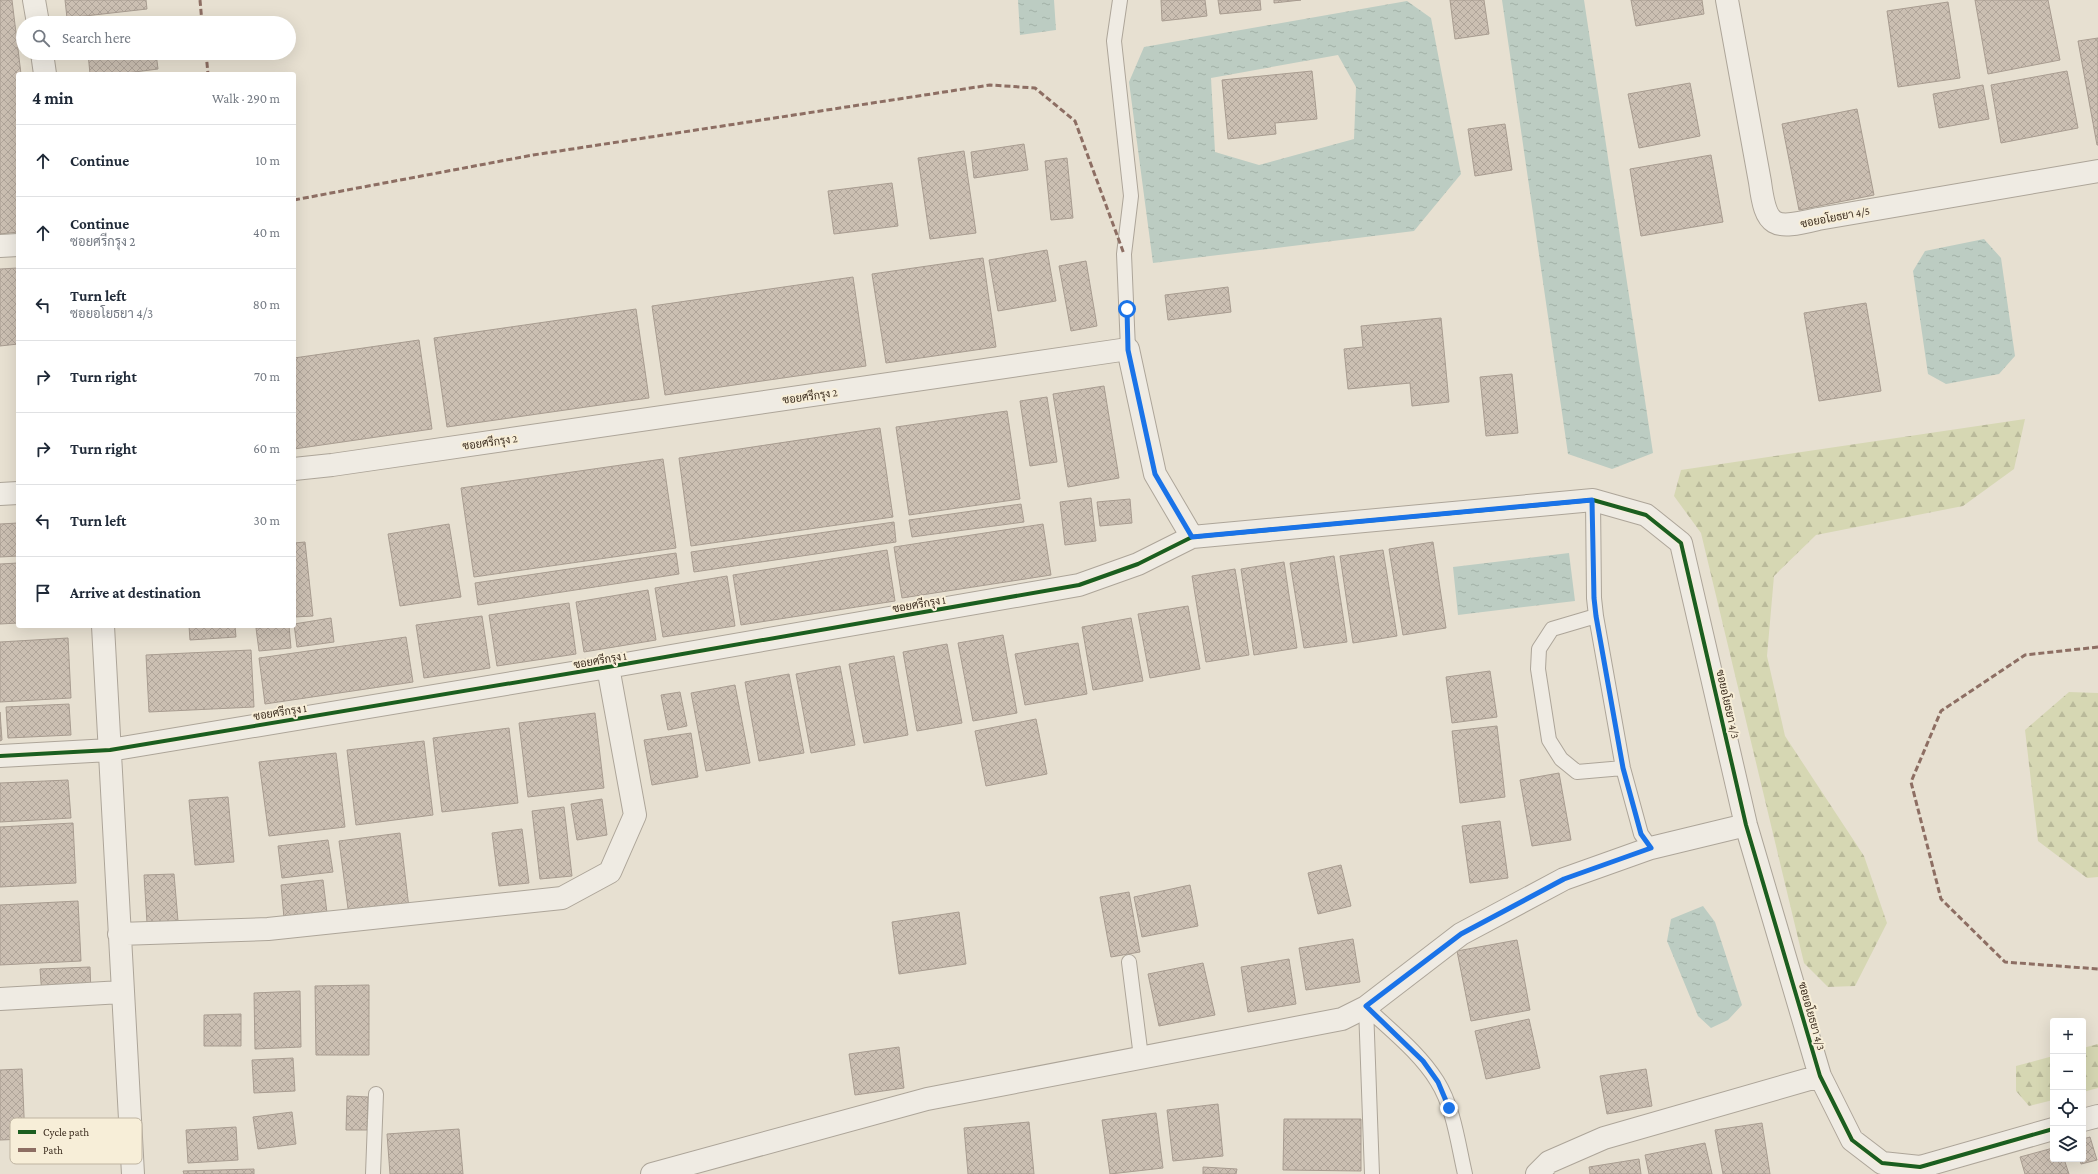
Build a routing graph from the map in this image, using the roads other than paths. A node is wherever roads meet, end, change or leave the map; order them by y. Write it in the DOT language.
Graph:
graph roads {
  1 [pos="34,0"];
  2 [pos="1120,0"];
  3 [pos="1728,0"];
  4 [pos="37,16"];
  5 [pos="43,60"];
  6 [pos="45,72"];
  7 [pos="2098,171"];
  8 [pos="16,245"];
  9 [pos="0,246"];
  10 [pos="1128,350"];
  11 [pos="296,469"];
  12 [pos="16,493"];
  13 [pos="0,494"];
  14 [pos="1592,500"];
  15 [pos="1192,537"];
  16 [pos="1596,616"];
  17 [pos="103,628"];
  18 [pos="608,667"];
  19 [pos="110,750"];
  20 [pos="0,756"];
  21 [pos="1623,768"];
  22 [pos="1746,825"];
  23 [pos="1651,848"];
  24 [pos="119,934"];
  25 [pos="1129,962"];
  26 [pos="122,992"];
  27 [pos="0,999"];
  28 [pos="1366,1006"];
  29 [pos="1141,1057"];
  30 [pos="1820,1076"];
  31 [pos="376,1094"];
  32 [pos="2098,1116"];
  33 [pos="130,1118"];
  34 [pos="2086,1119"];
  35 [pos="2050,1130"];
  36 [pos="132,1164"];
  37 [pos="1878,1169"];
  38 [pos="133,1174"];
  39 [pos="373,1174"];
  40 [pos="652,1174"];
  41 [pos="1372,1174"];
  42 [pos="1465,1174"];
  43 [pos="1537,1174"];
  1 -- 4 [label="street"];
  2 -- 10 [label="lane"];
  3 -- 7 [label="street, ซอยอโยธยา 4/5"];
  5 -- 6 [label="street"];
  8 -- 9 [label="street"];
  10 -- 11 [label="street, ซอยศรีกรุง 2"];
  10 -- 15 [label="street"];
  12 -- 13 [label="street"];
  14 -- 15 [label="street, ซอยอโยธยา 4/3"];
  14 -- 16 [label="lane"];
  14 -- 22 [label="street, ซอยอโยธยา 4/3"];
  15 -- 18 [label="street, ซอยศรีกรุง 1"];
  16 -- 21 [label="lane"];
  16 -- 21 [label="lane"];
  17 -- 19 [label="street"];
  18 -- 19 [label="street, ซอยศรีกรุง 1"];
  18 -- 24 [label="street"];
  19 -- 20 [label="street, ซอยศรีกรุง 1"];
  19 -- 24 [label="street"];
  21 -- 23 [label="lane"];
  22 -- 23 [label="street"];
  22 -- 30 [label="street, ซอยอโยธยา 4/3"];
  23 -- 28 [label="street"];
  24 -- 26 [label="street"];
  25 -- 29 [label="lane"];
  26 -- 27 [label="street"];
  26 -- 33 [label="street"];
  28 -- 29 [label="street"];
  28 -- 41 [label="lane"];
  28 -- 42 [label="lane"];
  29 -- 40 [label="street"];
  30 -- 37 [label="street, ซอยอโยธยา 4/3"];
  30 -- 43 [label="street"];
  31 -- 39 [label="lane"];
  32 -- 34 [label="street"];
  35 -- 37 [label="street, ซอยอโยธยา 4/3"];
  36 -- 38 [label="street"];
}
